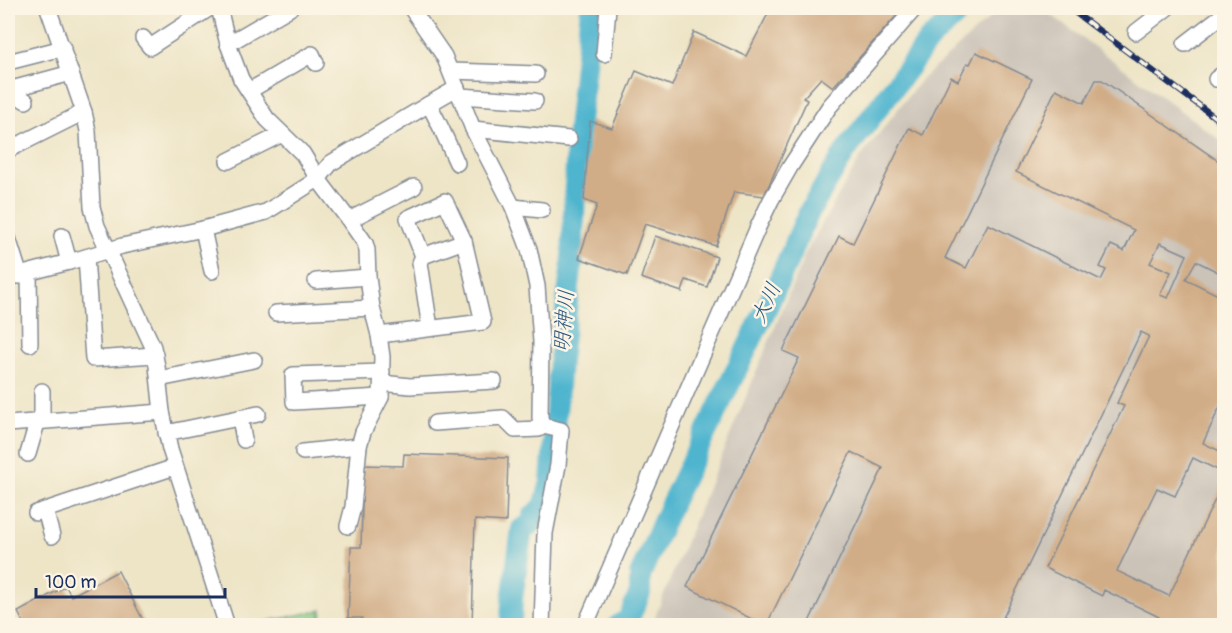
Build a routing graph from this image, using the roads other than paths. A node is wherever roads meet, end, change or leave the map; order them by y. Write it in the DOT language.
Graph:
graph roads {
  1 [pos="48,8"];
  2 [pos="210,8"];
  3 [pos="219,8"];
  4 [pos="411,8"];
  5 [pos="608,8"];
  6 [pos="915,8"];
  7 [pos="1167,8"];
  8 [pos="280,10"];
  9 [pos="1224,14"];
  10 [pos="1136,32"];
  11 [pos="143,38"];
  12 [pos="228,44"];
  13 [pos="1185,44"];
  14 [pos="63,48"];
  15 [pos="604,54"];
  16 [pos="8,62"];
  17 [pos="316,63"];
  18 [pos="451,71"];
  19 [pos="71,73"];
  20 [pos="536,74"];
  21 [pos="8,90"];
  22 [pos="249,91"];
  23 [pos="458,92"];
  24 [pos="26,101"];
  25 [pos="535,101"];
  26 [pos="429,104"];
  27 [pos="84,111"];
  28 [pos="473,129"];
  29 [pos="282,134"];
  30 [pos="569,139"];
  31 [pos="8,150"];
  32 [pos="228,161"];
  33 [pos="457,163"];
  34 [pos="318,179"];
  35 [pos="414,187"];
  36 [pos="513,207"];
  37 [pos="542,210"];
  38 [pos="349,220"];
  39 [pos="203,229"];
  40 [pos="62,236"];
  41 [pos="8,238"];
  42 [pos="464,241"];
  43 [pos="108,250"];
  44 [pos="423,256"];
  45 [pos="86,257"];
  46 [pos="69,262"];
  47 [pos="212,271"];
  48 [pos="19,276"];
  49 [pos="368,277"];
  50 [pos="316,281"];
  51 [pos="372,308"];
  52 [pos="276,313"];
  53 [pos="430,328"];
  54 [pos="379,335"];
  55 [pos="30,344"];
  56 [pos="155,355"];
  57 [pos="254,360"];
  58 [pos="159,379"];
  59 [pos="494,381"];
  60 [pos="382,384"];
  61 [pos="42,391"];
  62 [pos="162,412"];
  63 [pos="258,414"];
  64 [pos="240,418"];
  65 [pos="37,423"];
  66 [pos="435,423"];
  67 [pos="8,424"];
  68 [pos="549,427"];
  69 [pos="166,433"];
  70 [pos="244,440"];
  71 [pos="359,446"];
  72 [pos="303,452"];
  73 [pos="28,454"];
  74 [pos="175,467"];
  75 [pos="348,526"];
  76 [pos="52,536"];
  77 [pos="227,626"];
  78 [pos="542,626"];
  79 [pos="585,626"];
  1 -- 14 [label="street"];
  2 -- 11 [label="street"];
  3 -- 12 [label="street"];
  4 -- 18 [label="street"];
  5 -- 15 [label="street"];
  6 -- 79 [label="street"];
  7 -- 10 [label="street"];
  8 -- 12 [label="street"];
  9 -- 13 [label="street"];
  12 -- 22 [label="street"];
  14 -- 16 [label="street"];
  14 -- 19 [label="street"];
  17 -- 22 [label="street"];
  18 -- 20 [label="street"];
  18 -- 23 [label="street"];
  19 -- 21 [label="street"];
  19 -- 27 [label="street"];
  21 -- 24 [label="street"];
  22 -- 29 [label="street"];
  23 -- 25 [label="street"];
  23 -- 26 [label="street"];
  23 -- 28 [label="street"];
  26 -- 33 [label="street"];
  26 -- 34 [label="street"];
  27 -- 31 [label="street"];
  27 -- 43 [label="street"];
  28 -- 30 [label="street"];
  28 -- 36 [label="street"];
  29 -- 32 [label="street"];
  29 -- 34 [label="street"];
  34 -- 38 [label="street"];
  34 -- 39 [label="street"];
  35 -- 38 [label="street"];
  36 -- 37 [label="street"];
  36 -- 68 [label="street"];
  38 -- 49 [label="street"];
  39 -- 43 [label="street"];
  39 -- 47 [label="street"];
  40 -- 46 [label="street"];
  41 -- 48 [label="street"];
  42 -- 44 [label="street"];
  42 -- 44 [label="street"];
  42 -- 53 [label="street"];
  43 -- 45 [label="street"];
  43 -- 56 [label="street"];
  44 -- 53 [label="street"];
  45 -- 46 [label="street"];
  45 -- 56 [label="street"];
  46 -- 48 [label="street"];
  48 -- 55 [label="street"];
  49 -- 50 [label="street"];
  49 -- 51 [label="street"];
  51 -- 52 [label="street"];
  51 -- 54 [label="street"];
  53 -- 54 [label="street"];
  54 -- 60 [label="street"];
  56 -- 58 [label="street"];
  57 -- 58 [label="street"];
  58 -- 62 [label="street"];
  59 -- 60 [label="street"];
  60 -- 60 [label="street"];
  60 -- 71 [label="street"];
  61 -- 65 [label="street"];
  62 -- 65 [label="street"];
  62 -- 69 [label="street"];
  63 -- 64 [label="street"];
  64 -- 69 [label="street"];
  64 -- 70 [label="street"];
  65 -- 67 [label="street"];
  65 -- 73 [label="street"];
  66 -- 68 [label="street"];
  68 -- 78 [label="street"];
  69 -- 74 [label="street"];
  71 -- 72 [label="street"];
  71 -- 75 [label="street"];
  74 -- 76 [label="street"];
  74 -- 77 [label="street"];
}
